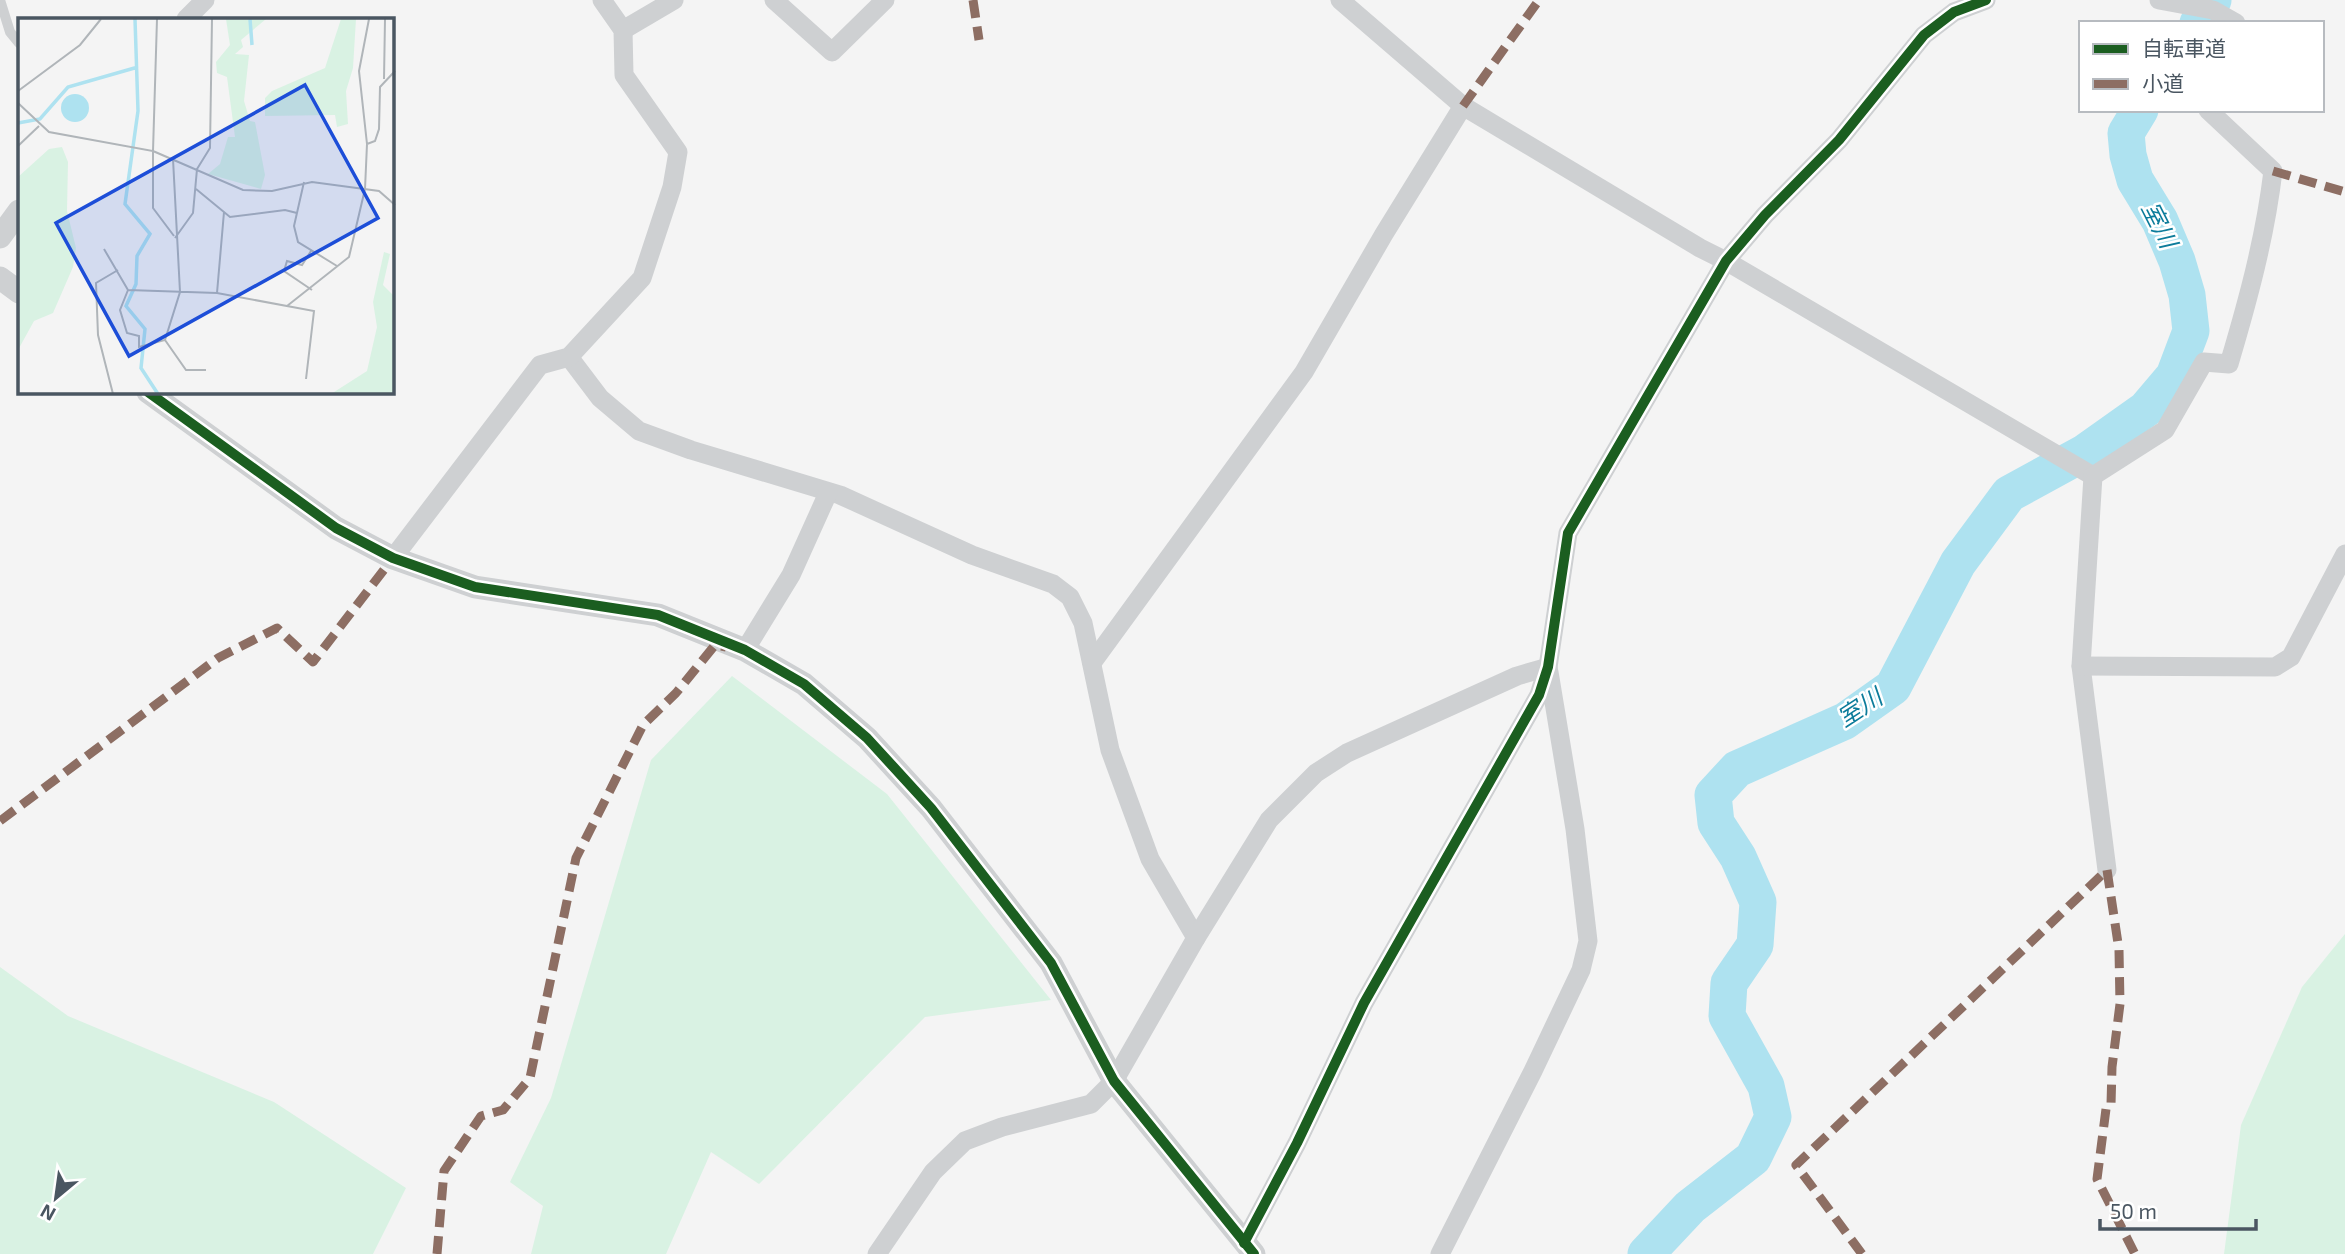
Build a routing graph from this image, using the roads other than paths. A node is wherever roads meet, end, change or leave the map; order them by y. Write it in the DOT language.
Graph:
graph roads {
  1 [pos="0,0"];
  2 [pos="205,0"];
  3 [pos="602,0"];
  4 [pos="674,0"];
  5 [pos="774,0"];
  6 [pos="885,0"];
  7 [pos="1340,0"];
  8 [pos="1986,0"];
  9 [pos="2159,0"];
  10 [pos="187,18"];
  11 [pos="2232,21"];
  12 [pos="623,30"];
  13 [pos="18,42"];
  14 [pos="1463,106"];
  15 [pos="2210,112"];
  16 [pos="18,212"];
  17 [pos="0,237"];
  18 [pos="1726,261"];
  19 [pos="0,278"];
  20 [pos="18,291"];
  21 [pos="569,357"];
  22 [pos="151,394"];
  23 [pos="2093,476"];
  24 [pos="828,493"];
  25 [pos="2345,554"];
  26 [pos="393,558"];
  27 [pos="745,650"];
  28 [pos="1091,663"];
  29 [pos="2081,666"];
  30 [pos="1548,667"];
  31 [pos="2107,870"];
  32 [pos="1196,938"];
  33 [pos="1114,1081"];
  34 [pos="1249,1248"];
  35 [pos="877,1254"];
  36 [pos="1440,1254"];
  1 -- 13 [label="lane"];
  2 -- 10 [label="street"];
  3 -- 12 [label="street"];
  4 -- 12 [label="street"];
  5 -- 6 [label="street"];
  7 -- 14 [label="street"];
  8 -- 18 [label="street"];
  9 -- 11 [label="street"];
  12 -- 21 [label="street"];
  14 -- 18 [label="street"];
  14 -- 28 [label="street"];
  15 -- 23 [label="street"];
  16 -- 17 [label="street"];
  18 -- 23 [label="street"];
  18 -- 30 [label="street"];
  19 -- 20 [label="street"];
  21 -- 24 [label="street"];
  21 -- 26 [label="street"];
  22 -- 26 [label="street"];
  23 -- 29 [label="street"];
  24 -- 27 [label="street"];
  24 -- 28 [label="street"];
  25 -- 29 [label="street"];
  26 -- 27 [label="street"];
  27 -- 33 [label="street"];
  28 -- 32 [label="street"];
  29 -- 31 [label="street"];
  30 -- 32 [label="street"];
  30 -- 34 [label="street"];
  30 -- 36 [label="street"];
  32 -- 33 [label="street"];
  33 -- 34 [label="street"];
  33 -- 35 [label="street"];
}
